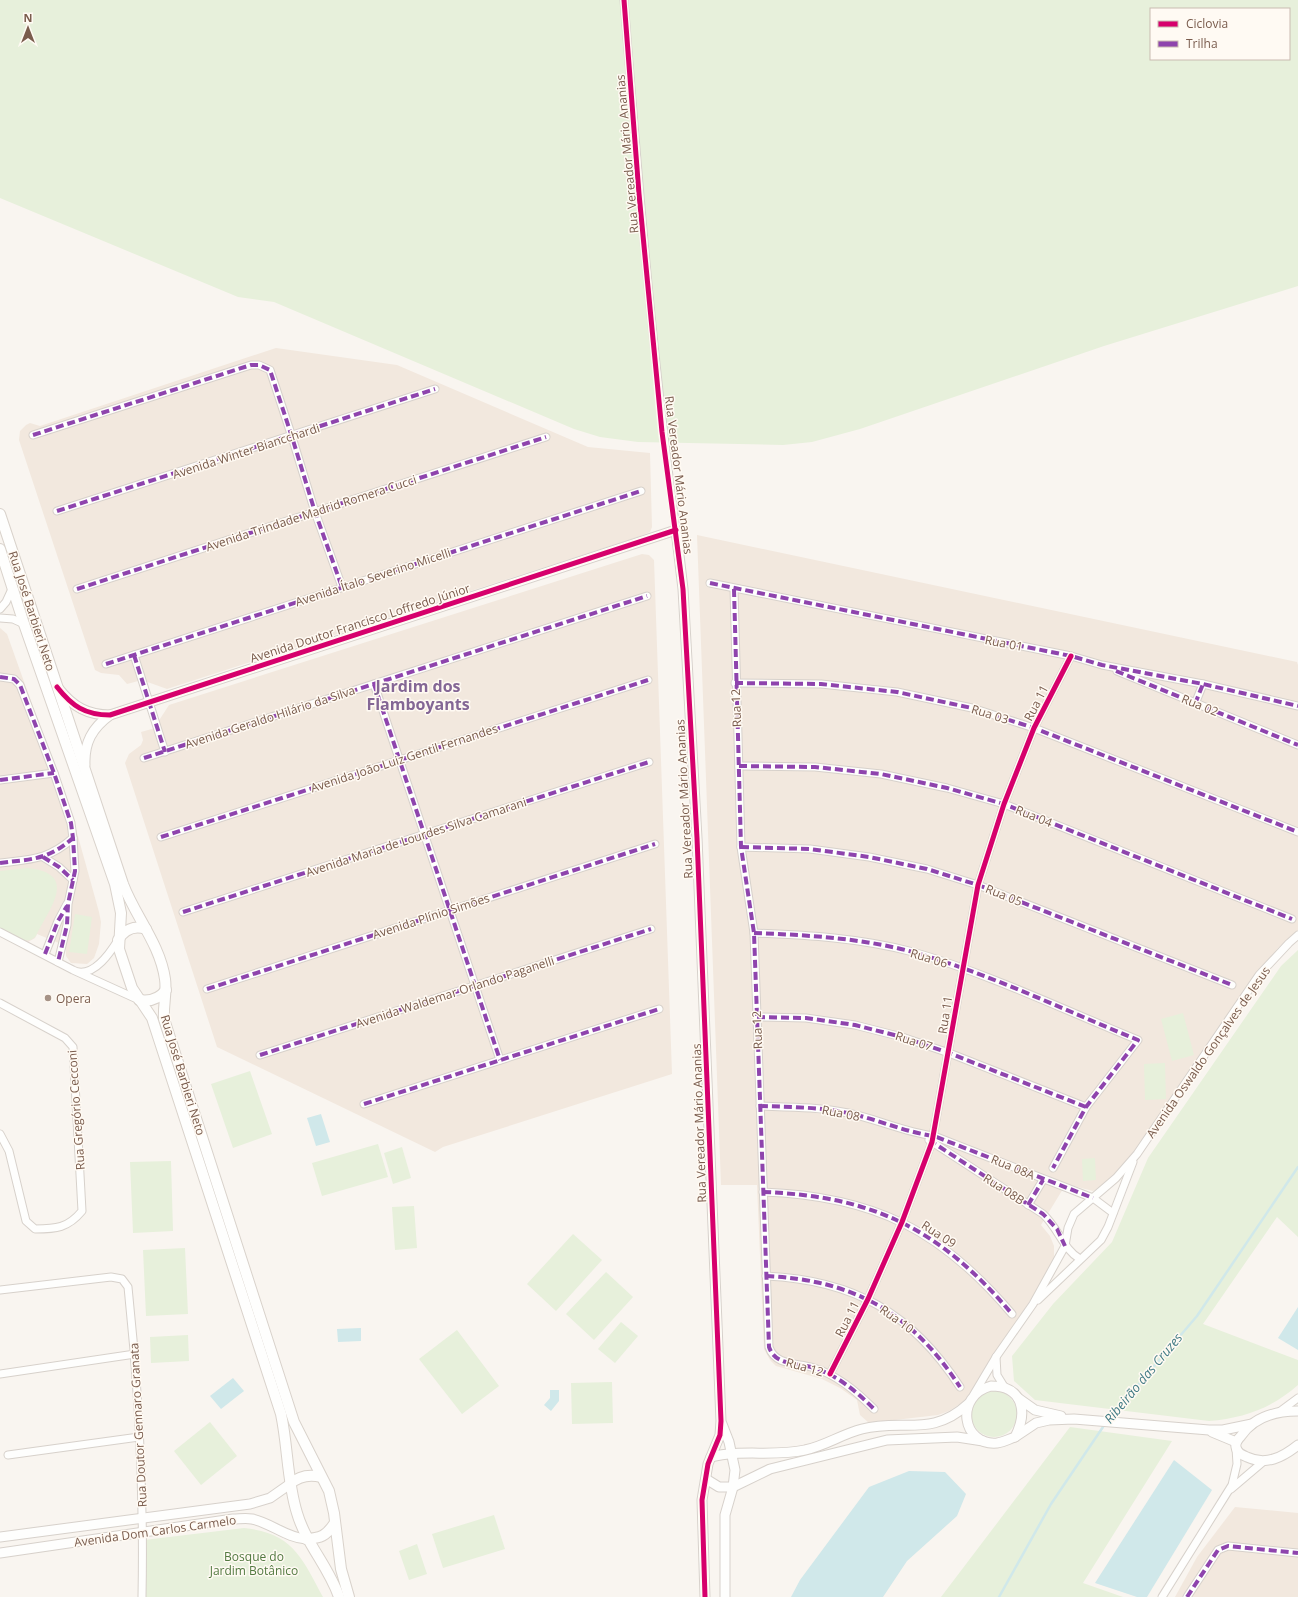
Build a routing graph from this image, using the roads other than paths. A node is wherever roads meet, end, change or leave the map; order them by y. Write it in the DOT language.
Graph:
graph roads {
  1 [pos="624,0"];
  2 [pos="435,390"];
  3 [pos="33,435"];
  4 [pos="292,436"];
  5 [pos="546,437"];
  6 [pos="641,491"];
  7 [pos="57,511"];
  8 [pos="315,512"];
  9 [pos="0,514"];
  10 [pos="676,530"];
  11 [pos="0,549"];
  12 [pos="710,583"];
  13 [pos="342,587"];
  14 [pos="77,588"];
  15 [pos="12,589"];
  16 [pos="734,589"];
  17 [pos="647,596"];
  18 [pos="0,609"];
  19 [pos="0,618"];
  20 [pos="24,624"];
  21 [pos="134,655"];
  22 [pos="1071,656"];
  23 [pos="106,664"];
  24 [pos="1102,665"];
  25 [pos="0,677"];
  26 [pos="648,680"];
  27 [pos="735,683"];
  28 [pos="374,684"];
  29 [pos="1203,684"];
  30 [pos="57,687"];
  31 [pos="149,704"];
  32 [pos="1195,704"];
  33 [pos="1298,706"];
  34 [pos="110,715"];
  35 [pos="1034,728"];
  36 [pos="1298,745"];
  37 [pos="164,752"];
  38 [pos="144,758"];
  39 [pos="400,760"];
  40 [pos="649,762"];
  41 [pos="85,766"];
  42 [pos="739,766"];
  43 [pos="54,773"];
  44 [pos="0,780"];
  45 [pos="1004,804"];
  46 [pos="1298,832"];
  47 [pos="425,834"];
  48 [pos="161,837"];
  49 [pos="73,838"];
  50 [pos="655,844"];
  51 [pos="741,847"];
  52 [pos="43,857"];
  53 [pos="0,863"];
  54 [pos="74,880"];
  55 [pos="978,885"];
  56 [pos="68,904"];
  57 [pos="450,910"];
  58 [pos="183,912"];
  59 [pos="1292,919"];
  60 [pos="146,929"];
  61 [pos="651,929"];
  62 [pos="0,932"];
  63 [pos="754,933"];
  64 [pos="1298,935"];
  65 [pos="118,940"];
  66 [pos="45,954"];
  67 [pos="58,962"];
  68 [pos="962,968"];
  69 [pos="73,970"];
  70 [pos="476,986"];
  71 [pos="1232,986"];
  72 [pos="207,989"];
  73 [pos="166,990"];
  74 [pos="138,1000"];
  75 [pos="0,1003"];
  76 [pos="659,1009"];
  77 [pos="757,1017"];
  78 [pos="949,1053"];
  79 [pos="260,1055"];
  80 [pos="500,1060"];
  81 [pos="364,1104"];
  82 [pos="760,1106"];
  83 [pos="1086,1107"];
  84 [pos="0,1134"];
  85 [pos="933,1139"];
  86 [pos="1136,1154"];
  87 [pos="1053,1168"];
  88 [pos="1043,1180"];
  89 [pos="763,1192"];
  90 [pos="1093,1198"];
  91 [pos="1028,1205"];
  92 [pos="1113,1213"];
  93 [pos="902,1222"];
  94 [pos="1065,1246"];
  95 [pos="1080,1259"];
  96 [pos="766,1276"];
  97 [pos="0,1290"];
  98 [pos="868,1299"];
  99 [pos="1033,1304"];
  100 [pos="1012,1314"];
  101 [pos="135,1354"];
  102 [pos="996,1357"];
  103 [pos="0,1374"];
  104 [pos="830,1374"];
  105 [pos="960,1387"];
  106 [pos="1005,1388"];
  107 [pos="1015,1394"];
  108 [pos="1298,1398"];
  109 [pos="970,1400"];
  110 [pos="874,1409"];
  111 [pos="1298,1410"];
  112 [pos="1278,1412"];
  113 [pos="1074,1419"];
  114 [pos="721,1421"];
  115 [pos="1252,1424"];
  116 [pos="1208,1430"];
  117 [pos="139,1437"];
  118 [pos="1015,1437"];
  119 [pos="983,1441"];
  120 [pos="1236,1445"];
  121 [pos="1298,1445"];
  122 [pos="732,1453"];
  123 [pos="8,1455"];
  124 [pos="711,1457"];
  125 [pos="1264,1461"];
  126 [pos="321,1477"];
  127 [pos="706,1479"];
  128 [pos="290,1484"];
  129 [pos="733,1487"];
  130 [pos="1224,1496"];
  131 [pos="143,1516"];
  132 [pos="334,1524"];
  133 [pos="143,1532"];
  134 [pos="10,1535"];
  135 [pos="0,1537"];
  136 [pos="306,1539"];
  137 [pos="12,1551"];
  138 [pos="1298,1552"];
  139 [pos="0,1553"];
  140 [pos="142,1597"];
  141 [pos="339,1597"];
  142 [pos="350,1597"];
  143 [pos="705,1597"];
  144 [pos="725,1597"];
  145 [pos="1162,1597"];
  146 [pos="1188,1597"];
  1 -- 10 [label="street, Rua Vereador Mário Ananias"];
  2 -- 4 [label="street, Avenida Winter Biancchardi"];
  3 -- 4 [label="street"];
  4 -- 7 [label="street, Avenida Winter Biancchardi"];
  4 -- 8 [label="street"];
  5 -- 8 [label="street, Avenida Trindade Madrid Romera Cucci"];
  6 -- 13 [label="street, Avenida Ítalo Severino Micelli"];
  8 -- 13 [label="street"];
  8 -- 14 [label="street, Avenida Trindade Madrid Romera Cucci"];
  9 -- 30 [label="main road, Rua José Barbieri Neto"];
  10 -- 31 [label="street, Avenida Doutor Francisco Loffredo Júnior"];
  10 -- 114 [label="street, Rua Vereador Mário Ananias"];
  11 -- 15 [label="main road, Rua José Barbieri Neto"];
  12 -- 16 [label="street, Rua 01"];
  13 -- 21 [label="street, Avenida Ítalo Severino Micelli"];
  15 -- 18 [label="street"];
  15 -- 20 [label="main road, Rua José Barbieri Neto"];
  16 -- 22 [label="street, Rua 01"];
  16 -- 27 [label="street, Rua 12"];
  17 -- 28 [label="street, Avenida Geraldo Hilário da Silva"];
  19 -- 20 [label="street"];
  20 -- 65 [label="main road, Rua José Barbieri Neto"];
  21 -- 23 [label="street, Avenida Ítalo Severino Micelli"];
  21 -- 31 [label="street"];
  22 -- 24 [label="street, Rua 01"];
  22 -- 35 [label="street, Rua 11"];
  24 -- 29 [label="street, Rua 01"];
  24 -- 32 [label="street, Rua 02"];
  25 -- 43 [label="street"];
  26 -- 39 [label="street, Avenida João Luiz Gentil Fernandes"];
  27 -- 35 [label="street, Rua 03"];
  27 -- 42 [label="street, Rua 12"];
  28 -- 37 [label="street, Avenida Geraldo Hilário da Silva"];
  28 -- 39 [label="street"];
  29 -- 32 [label="street"];
  29 -- 33 [label="street, Rua 01"];
  30 -- 34 [label="street, Avenida Doutor Francisco Loffredo Júnior"];
  30 -- 41 [label="main road, Rua José Barbieri Neto"];
  31 -- 34 [label="street, Avenida Doutor Francisco Loffredo Júnior"];
  31 -- 37 [label="street"];
  32 -- 36 [label="street, Rua 02"];
  34 -- 41 [label="street, Avenida Doutor Francisco Loffredo Júnior"];
  35 -- 45 [label="street, Rua 11"];
  35 -- 46 [label="street, Rua 03"];
  37 -- 38 [label="street, Avenida Geraldo Hilário da Silva"];
  39 -- 47 [label="street"];
  39 -- 48 [label="street, Avenida João Luiz Gentil Fernandes"];
  40 -- 47 [label="street, Avenida Maria de Lourdes Silva Camarani"];
  41 -- 60 [label="main road, Rua José Barbieri Neto"];
  42 -- 45 [label="street, Rua 04"];
  42 -- 51 [label="street, Rua 12"];
  43 -- 44 [label="street"];
  43 -- 49 [label="street"];
  45 -- 55 [label="street, Rua 11"];
  45 -- 59 [label="street, Rua 04"];
  47 -- 57 [label="street"];
  47 -- 58 [label="street, Avenida Maria de Lourdes Silva Camarani"];
  49 -- 52 [label="street"];
  49 -- 54 [label="street"];
  50 -- 57 [label="street, Avenida Plínio Simões"];
  51 -- 55 [label="street, Rua 05"];
  51 -- 63 [label="street, Rua 12"];
  52 -- 53 [label="street"];
  52 -- 54 [label="street"];
  54 -- 56 [label="street"];
  55 -- 68 [label="street, Rua 11"];
  55 -- 71 [label="street, Rua 05"];
  56 -- 66 [label="street"];
  56 -- 67 [label="street"];
  57 -- 70 [label="street"];
  57 -- 72 [label="street, Avenida Plínio Simões"];
  60 -- 65 [label="main road"];
  60 -- 73 [label="main road, Rua José Barbieri Neto"];
  61 -- 70 [label="street, Avenida Waldemar Orlando Paganelli"];
  62 -- 66 [label="street"];
  63 -- 68 [label="street, Rua 06"];
  63 -- 77 [label="street, Rua 12"];
  64 -- 86 [label="street, Avenida Oswaldo Gonçalves de Jesus"];
  65 -- 69 [label="street"];
  65 -- 74 [label="main road, Rua José Barbieri Neto"];
  66 -- 67 [label="street"];
  67 -- 69 [label="street"];
  68 -- 78 [label="street, Rua 11"];
  68 -- 83 [label="street, Rua 06"];
  69 -- 74 [label="street"];
  70 -- 79 [label="street, Avenida Waldemar Orlando Paganelli"];
  70 -- 80 [label="street"];
  73 -- 74 [label="main road"];
  73 -- 126 [label="main road, Rua José Barbieri Neto"];
  74 -- 128 [label="main road, Rua José Barbieri Neto"];
  75 -- 84 [label="street, Rua Gregório Cecconi"];
  76 -- 80 [label="street"];
  77 -- 78 [label="street, Rua 07"];
  77 -- 82 [label="street, Rua 12"];
  78 -- 83 [label="street, Rua 07"];
  78 -- 85 [label="street, Rua 11"];
  80 -- 81 [label="street"];
  82 -- 85 [label="street, Rua 08"];
  82 -- 89 [label="street, Rua 12"];
  83 -- 87 [label="street"];
  85 -- 88 [label="street, Rua 08A"];
  85 -- 91 [label="street, Rua 08B"];
  85 -- 93 [label="street, Rua 11"];
  86 -- 90 [label="street, Avenida Oswaldo Gonçalves de Jesus"];
  86 -- 92 [label="street, Avenida Oswaldo Gonçalves de Jesus"];
  88 -- 90 [label="street, Rua 08A"];
  88 -- 91 [label="street"];
  89 -- 93 [label="street, Rua 09"];
  89 -- 96 [label="street, Rua 12"];
  90 -- 92 [label="street, Rua 08A"];
  90 -- 94 [label="street, Avenida Oswaldo Gonçalves de Jesus"];
  91 -- 94 [label="street, Rua 08B"];
  92 -- 95 [label="street, Avenida Oswaldo Gonçalves de Jesus"];
  93 -- 98 [label="street, Rua 11"];
  93 -- 100 [label="street, Rua 09"];
  94 -- 95 [label="street"];
  94 -- 99 [label="street"];
  95 -- 99 [label="street"];
  96 -- 98 [label="street, Rua 10"];
  96 -- 104 [label="street, Rua 12"];
  97 -- 101 [label="street, Rua Doutor Gennaro Granata"];
  98 -- 104 [label="street, Rua 11"];
  98 -- 105 [label="street, Rua 10"];
  99 -- 102 [label="street"];
  101 -- 103 [label="street"];
  101 -- 117 [label="street, Rua Doutor Gennaro Granata"];
  102 -- 106 [label="street"];
  102 -- 109 [label="street"];
  104 -- 110 [label="street, Rua 12"];
  106 -- 107 [label="street"];
  106 -- 109 [label="street"];
  107 -- 113 [label="street"];
  107 -- 118 [label="street"];
  108 -- 112 [label="street"];
  109 -- 119 [label="street"];
  109 -- 122 [label="street"];
  111 -- 112 [label="street"];
  112 -- 115 [label="street"];
  113 -- 116 [label="street"];
  113 -- 118 [label="street"];
  114 -- 122 [label="street, Rua Vereador Mário Ananias"];
  114 -- 124 [label="street, Rua Vereador Mário Ananias"];
  115 -- 116 [label="street"];
  115 -- 120 [label="street"];
  116 -- 120 [label="street"];
  117 -- 123 [label="street"];
  117 -- 131 [label="street, Rua Doutor Gennaro Granata"];
  118 -- 119 [label="street"];
  119 -- 129 [label="street"];
  120 -- 125 [label="street"];
  120 -- 130 [label="street"];
  121 -- 125 [label="street"];
  122 -- 124 [label="street"];
  122 -- 129 [label="street, Rua Vereador Mário Ananias"];
  124 -- 127 [label="street, Rua Vereador Mário Ananias"];
  125 -- 130 [label="street"];
  126 -- 128 [label="main road"];
  126 -- 132 [label="main road, Rua José Barbieri Neto"];
  127 -- 129 [label="street"];
  127 -- 143 [label="street, Rua Vereador Mário Ananias"];
  128 -- 131 [label="street, Avenida Dom Carlos Carmelo"];
  128 -- 136 [label="main road, Rua José Barbieri Neto"];
  129 -- 144 [label="street"];
  130 -- 145 [label="street"];
  131 -- 133 [label="street, Rua Doutor Gennaro Granata"];
  131 -- 134 [label="street, Avenida Dom Carlos Carmelo"];
  132 -- 136 [label="main road"];
  132 -- 142 [label="main road"];
  133 -- 136 [label="street, Avenida Dom Carlos Carmelo"];
  133 -- 137 [label="street, Avenida Dom Carlos Carmelo"];
  133 -- 140 [label="street, Rua Doutor Gennaro Granata"];
  134 -- 135 [label="street, Avenida Dom Carlos Carmelo"];
  134 -- 137 [label="street"];
  136 -- 141 [label="main road"];
  137 -- 139 [label="street, Avenida Dom Carlos Carmelo"];
  138 -- 146 [label="street"];
}
